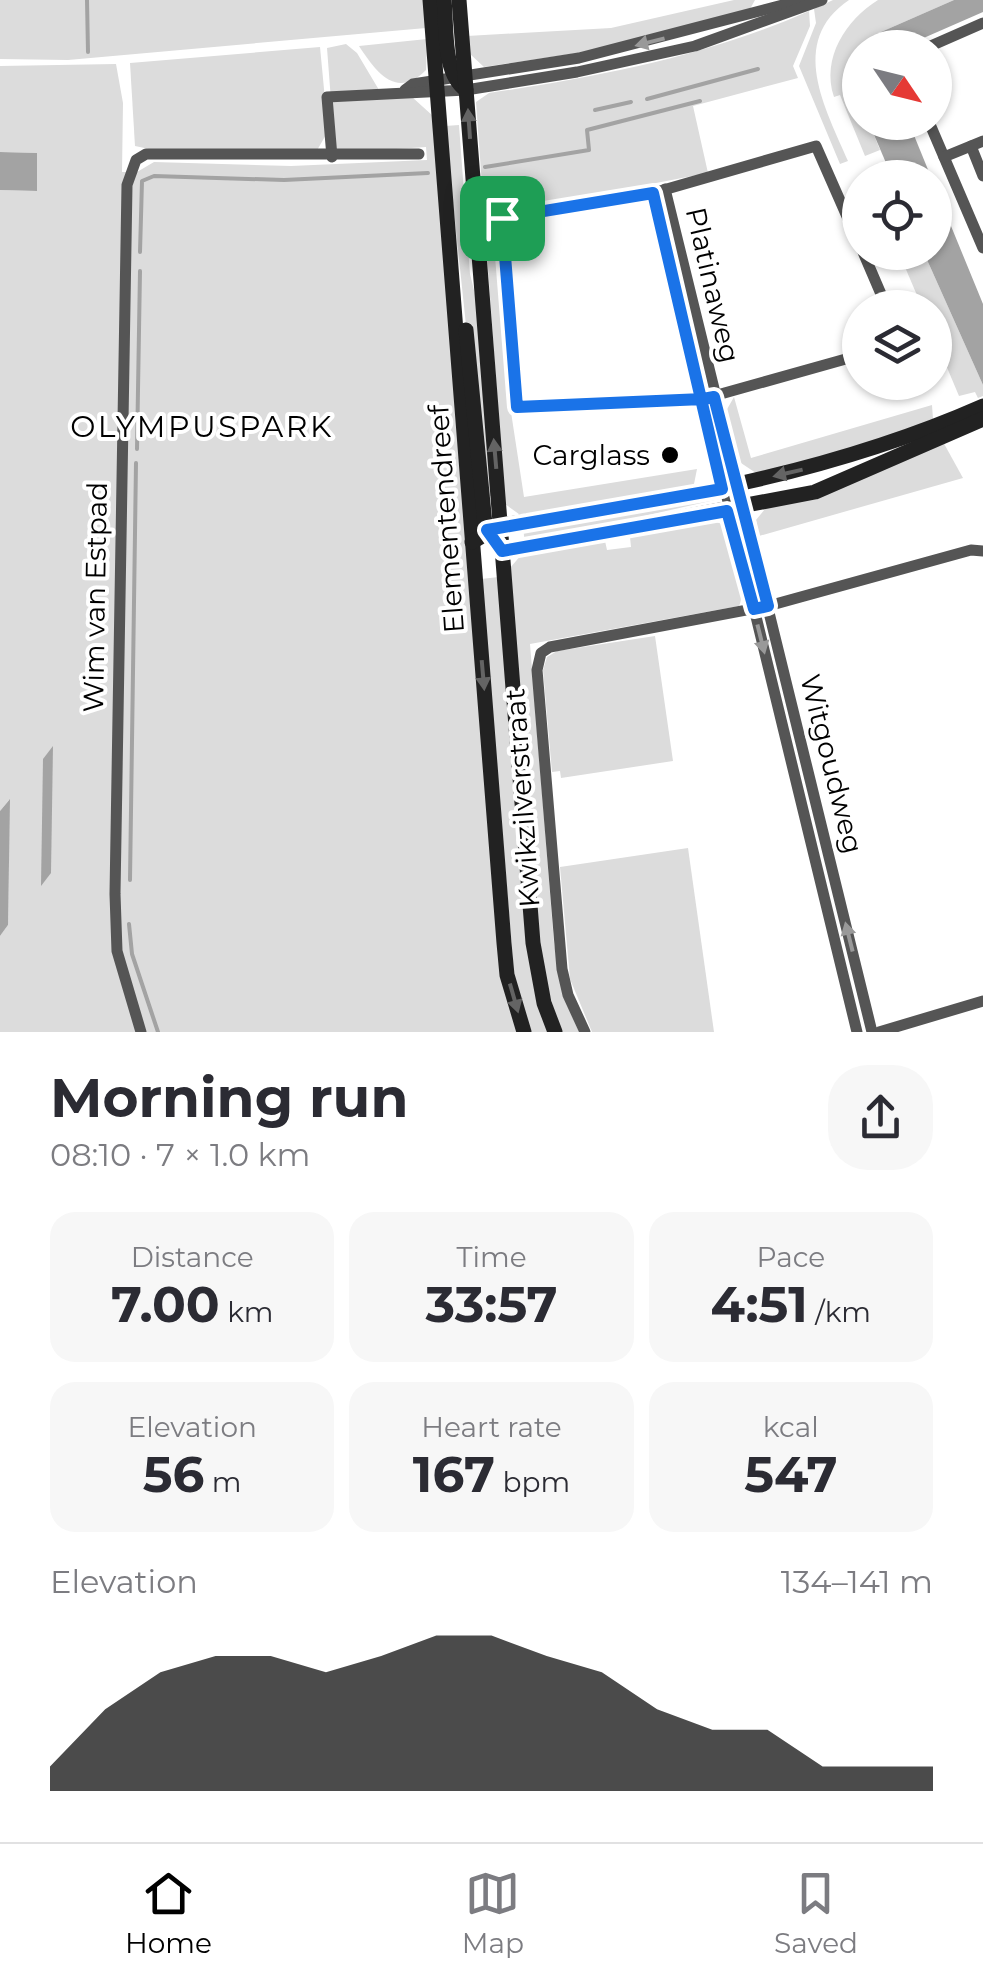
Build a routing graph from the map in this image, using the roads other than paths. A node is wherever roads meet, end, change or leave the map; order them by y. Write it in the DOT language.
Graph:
graph roads {
  1 [pos="430,0"];
  2 [pos="444,0"];
  3 [pos="459,0"];
  4 [pos="802,0"];
  5 [pos="822,0"];
  6 [pos="785,2"];
  7 [pos="771,4"];
  8 [pos="783,18"];
  9 [pos="446,20"];
  10 [pos="983,24"];
  11 [pos="952,37"];
  12 [pos="447,38"];
  13 [pos="462,82"];
  14 [pos="436,86"];
  15 [pos="937,140"];
  16 [pos="977,144"];
  17 [pos="419,154"];
  18 [pos="332,157"];
  19 [pos="944,157"];
  20 [pos="983,176"];
  21 [pos="659,191"];
  22 [pos="842,204"];
  23 [pos="983,248"];
  24 [pos="454,298"];
  25 [pos="842,360"];
  26 [pos="709,398"];
  27 [pos="983,406"];
  28 [pos="983,419"];
  29 [pos="730,487"];
  30 [pos="745,507"];
  31 [pos="727,511"];
  32 [pos="494,528"];
  33 [pos="472,542"];
  34 [pos="502,551"];
  35 [pos="983,551"];
  36 [pos="768,606"];
  37 [pos="754,609"];
  38 [pos="983,1002"];
  39 [pos="140,1032"];
  40 [pos="524,1032"];
  41 [pos="555,1032"];
  42 [pos="586,1032"];
  43 [pos="857,1032"];
  44 [pos="876,1032"];
  1 -- 9 [label="main road, Elementendreef"];
  2 -- 9 [label="main road, Elementendreef"];
  3 -- 9 [label="main road, Elementendreef"];
  4 -- 6 [label="street"];
  5 -- 8 [label="street"];
  6 -- 7 [label="street"];
  6 -- 8 [label="street"];
  7 -- 8 [label="street"];
  7 -- 13 [label="street, one-way"];
  8 -- 13 [label="street"];
  9 -- 12 [label="main road, Elementendreef"];
  9 -- 12 [label="main road, Elementendreef"];
  10 -- 11 [label="street"];
  12 -- 13 [label="main road, Elementendreef"];
  12 -- 14 [label="main road, Elementendreef"];
  13 -- 14 [label="street"];
  32 -- 13 [label="main road, Elementendreef, one-way"];
  14 -- 18 [label="street"];
  14 -- 24 [label="main road, Elementendreef"];
  15 -- 19 [label="street"];
  16 -- 19 [label="street"];
  16 -- 20 [label="street"];
  17 -- 18 [label="street"];
  18 -- 39 [label="street, Wim van Estpad"];
  19 -- 23 [label="street"];
  21 -- 22 [label="street"];
  21 -- 26 [label="street, Platinaweg"];
  21 -- 26 [label="street"];
  24 -- 32 [label="main road"];
  24 -- 33 [label="main road, Elementendreef"];
  25 -- 26 [label="street"];
  26 -- 29 [label="street, Platinaweg"];
  27 -- 29 [label="main road, one-way"];
  28 -- 30 [label="main road"];
  29 -- 30 [label="street, Platinaweg"];
  29 -- 31 [label="street, Platinaweg"];
  29 -- 32 [label="main road"];
  30 -- 31 [label="main road"];
  30 -- 36 [label="street, Witgoudweg"];
  31 -- 34 [label="main road"];
  31 -- 37 [label="street, Witgoudweg"];
  32 -- 33 [label="main road"];
  32 -- 34 [label="main road"];
  33 -- 40 [label="main road, Elementendreef, one-way"];
  34 -- 41 [label="main road, Elementendreef"];
  35 -- 36 [label="street"];
  36 -- 37 [label="street"];
  44 -- 36 [label="street, Witgoudweg, one-way"];
  37 -- 42 [label="street, Kwikzilverstraat"];
  37 -- 43 [label="street, Witgoudweg, one-way"];
  38 -- 44 [label="street"];
}
